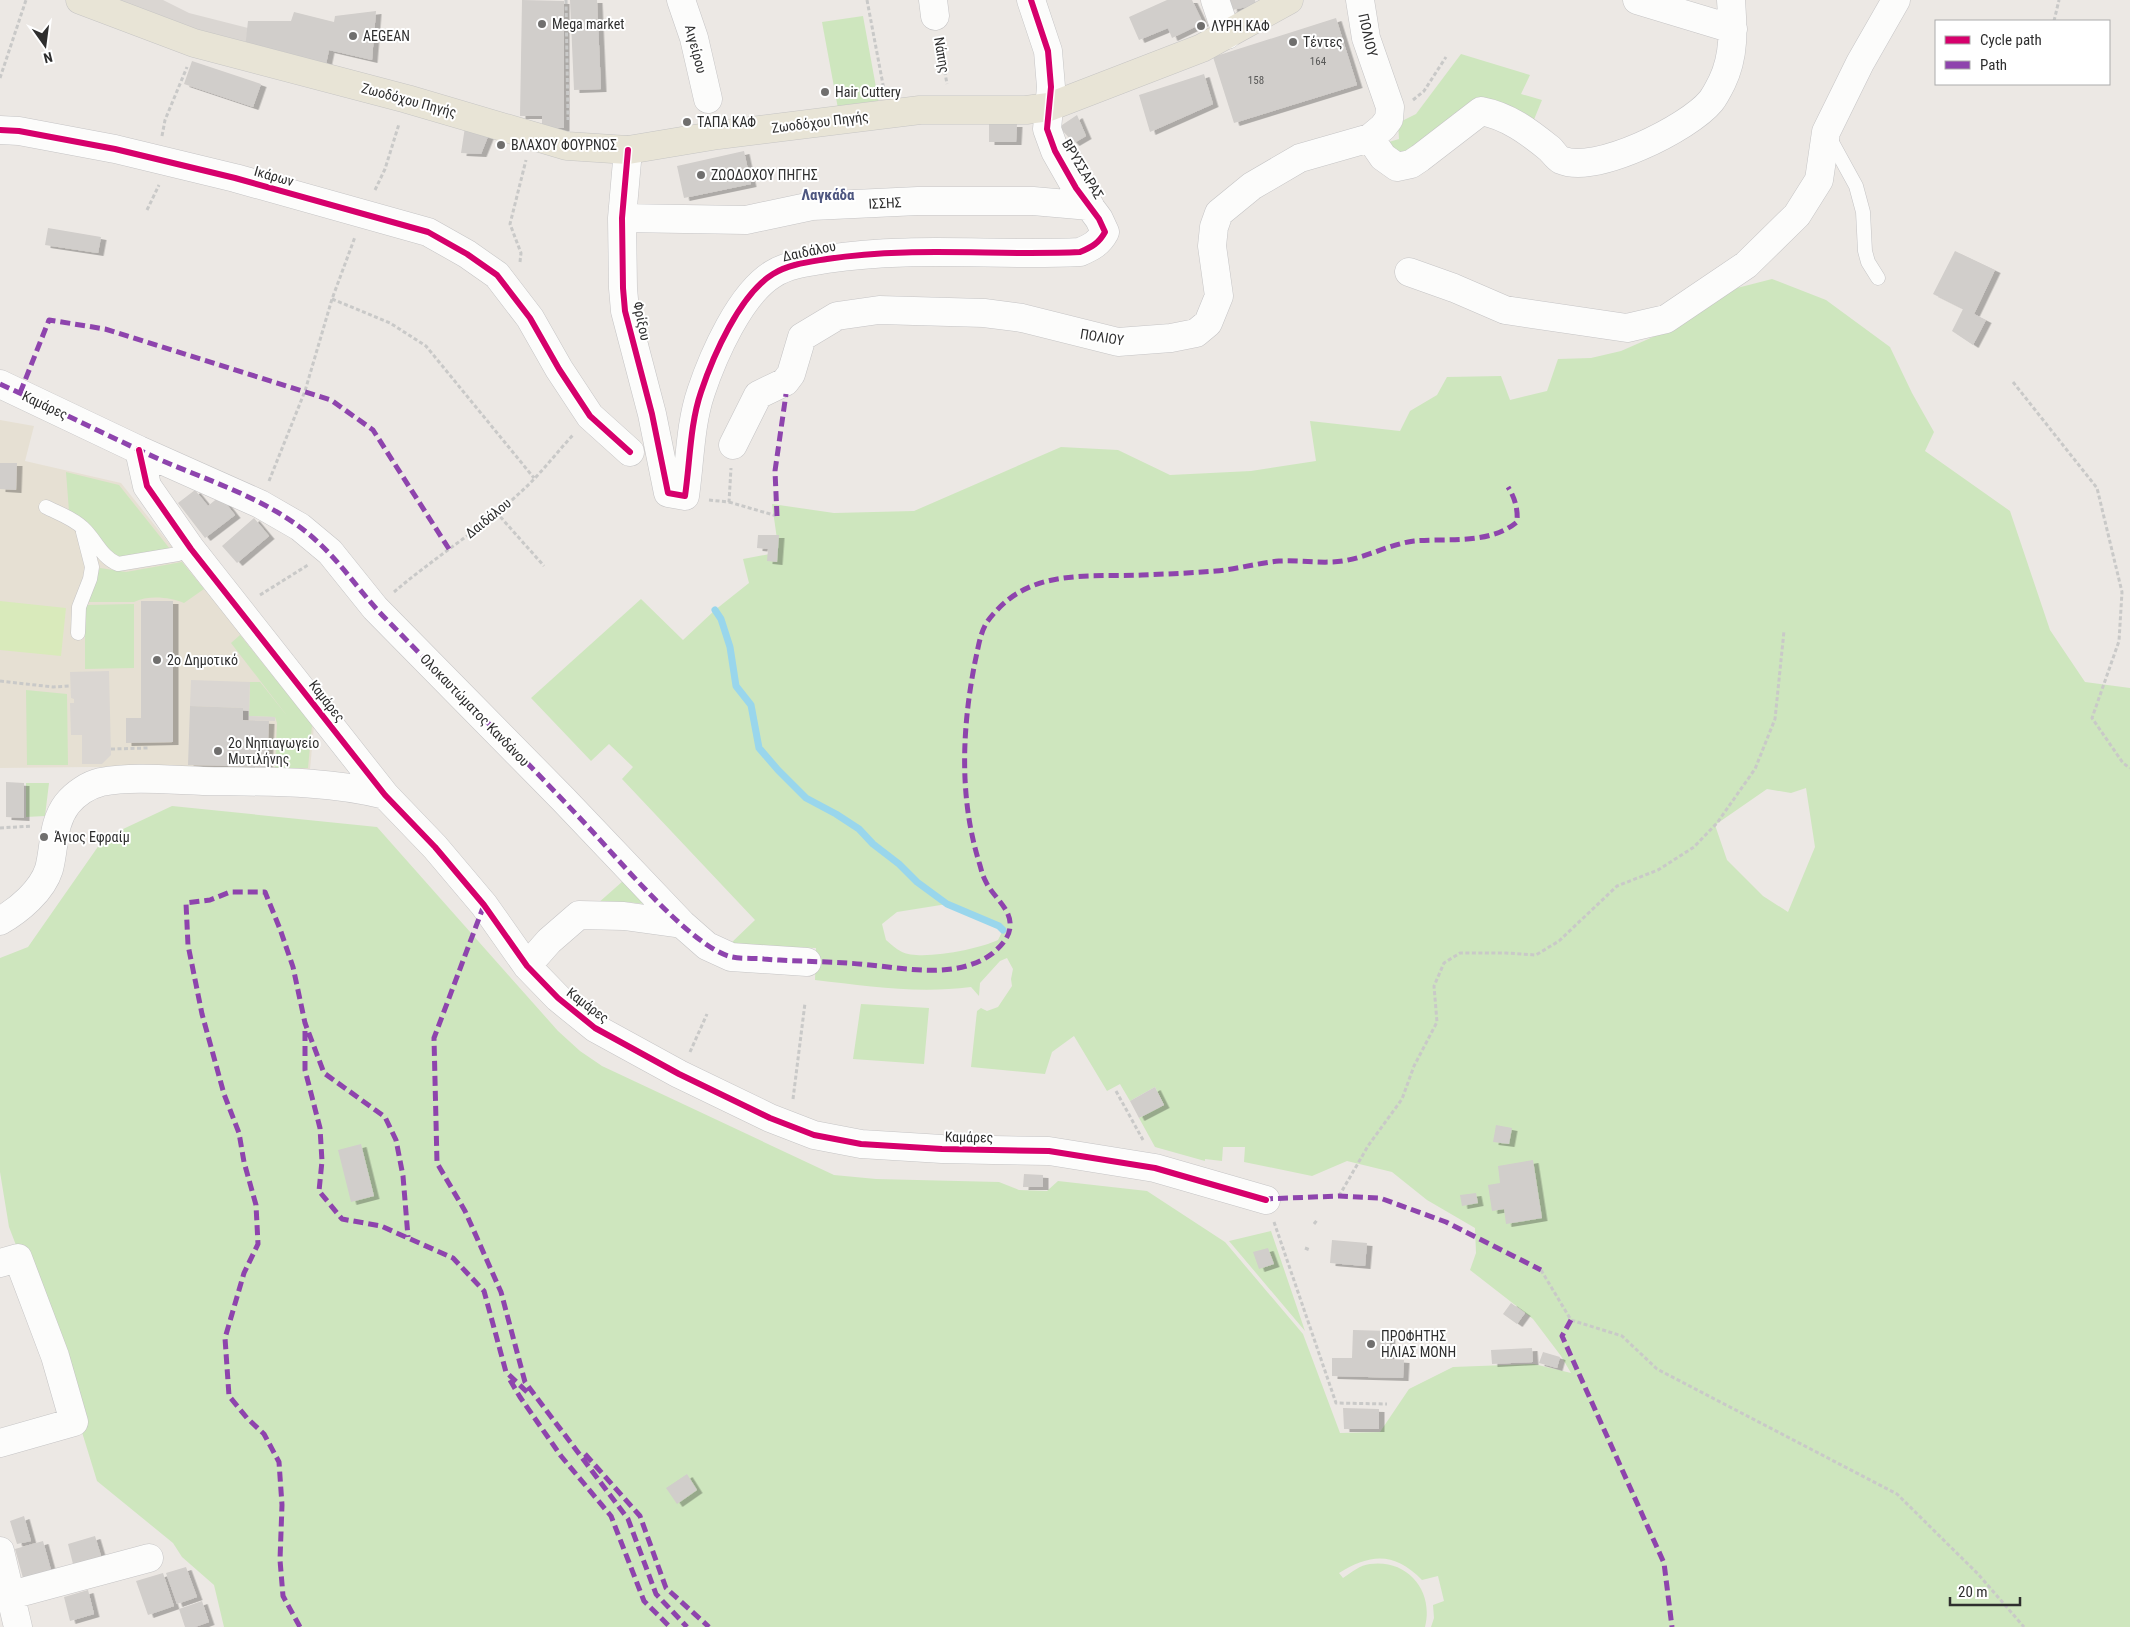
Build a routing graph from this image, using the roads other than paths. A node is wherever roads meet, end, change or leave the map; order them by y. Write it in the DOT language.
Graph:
graph roads {
  1 [pos="80,0"];
  2 [pos="681,0"];
  3 [pos="1031,0"];
  4 [pos="1215,0"];
  5 [pos="1289,0"];
  6 [pos="1360,0"];
  7 [pos="1637,0"];
  8 [pos="1731,0"];
  9 [pos="1896,0"];
  10 [pos="1733,29"];
  11 [pos="1227,35"];
  12 [pos="708,100"];
  13 [pos="1049,107"];
  14 [pos="0,130"];
  15 [pos="1826,132"];
  16 [pos="1370,138"];
  17 [pos="628,150"];
  18 [pos="1090,206"];
  19 [pos="622,218"];
  20 [pos="1105,232"];
  21 [pos="1409,272"];
  22 [pos="1878,278"];
  23 [pos="0,384"];
  24 [pos="733,445"];
  25 [pos="139,450"];
  26 [pos="630,452"];
  27 [pos="676,494"];
  28 [pos="46,507"];
  29 [pos="82,526"];
  30 [pos="191,549"];
  31 [pos="78,633"];
  32 [pos="384,795"];
  33 [pos="0,921"];
  34 [pos="682,924"];
  35 [pos="807,962"];
  36 [pos="527,966"];
  37 [pos="1266,1200"];
  38 [pos="0,1263"];
  39 [pos="0,1443"];
  40 [pos="0,1551"];
  41 [pos="149,1558"];
  42 [pos="5,1597"];
  43 [pos="18,1627"];
  1 -- 17 [label="main road, Ζωοδόχου Πηγής"];
  2 -- 12 [label="street, Αιγείρου"];
  3 -- 13 [label="street, ΒΡΥΣΣΑΡΑΣ"];
  4 -- 11 [label="street"];
  5 -- 11 [label="main road, Ζωοδόχου Πηγής"];
  6 -- 16 [label="street, ΠΟΛΙΟΥ"];
  7 -- 10 [label="street"];
  8 -- 10 [label="street"];
  9 -- 15 [label="street"];
  10 -- 16 [label="street"];
  11 -- 13 [label="main road, Ζωοδόχου Πηγής"];
  13 -- 17 [label="main road, Ζωοδόχου Πηγής"];
  13 -- 18 [label="street, ΒΡΥΣΣΑΡΑΣ"];
  14 -- 26 [label="street, Ικάρων"];
  15 -- 21 [label="street"];
  15 -- 22 [label="lane"];
  16 -- 24 [label="street, ΠΟΛΙΟΥ"];
  17 -- 19 [label="street, Φρίξου"];
  18 -- 19 [label="street, ΙΣΣΗΣ"];
  18 -- 20 [label="street, ΒΡΥΣΣΑΡΑΣ"];
  19 -- 27 [label="street, Φρίξου"];
  20 -- 27 [label="street, Δαιδάλου"];
  23 -- 25 [label="street, Καμάρες"];
  25 -- 30 [label="street, Καμάρες"];
  25 -- 34 [label="street, Ολοκαυτώματος Κανδάνου"];
  28 -- 29 [label="lane"];
  29 -- 30 [label="lane"];
  29 -- 31 [label="lane"];
  30 -- 32 [label="street, Καμάρες"];
  32 -- 33 [label="street"];
  32 -- 36 [label="street, Καμάρες"];
  34 -- 35 [label="street, Ολοκαυτώματος Κανδάνου"];
  34 -- 36 [label="street"];
  36 -- 37 [label="street, Καμάρες"];
  38 -- 39 [label="street"];
  40 -- 42 [label="street"];
  41 -- 42 [label="street"];
  42 -- 43 [label="street"];
}
